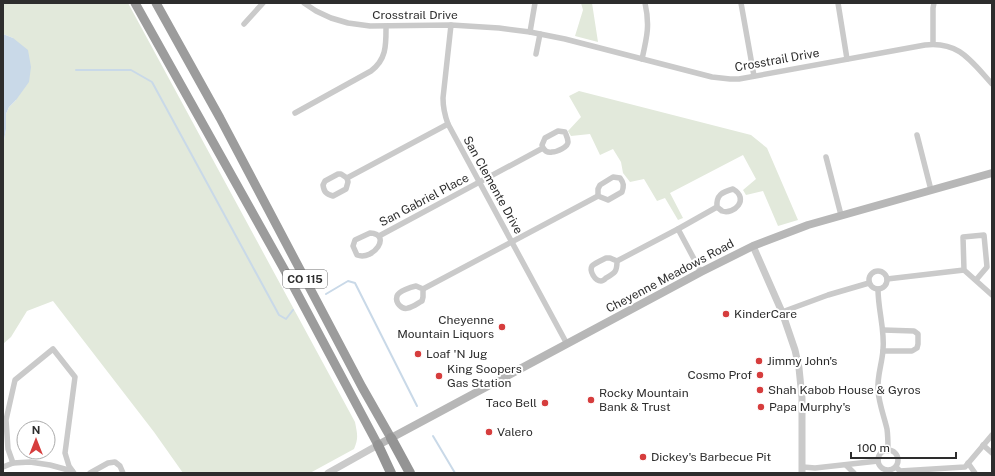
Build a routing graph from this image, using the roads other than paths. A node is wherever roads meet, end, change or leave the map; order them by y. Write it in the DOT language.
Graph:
graph roads {
  1 [pos="136,3"];
  2 [pos="156,3"];
  3 [pos="263,3"];
  4 [pos="304,3"];
  5 [pos="535,3"];
  6 [pos="645,3"];
  7 [pos="741,3"];
  8 [pos="838,3"];
  9 [pos="934,3"];
  10 [pos="244,24"];
  11 [pos="451,25"];
  12 [pos="386,26"];
  13 [pos="530,32"];
  14 [pos="540,34"];
  15 [pos="933,44"];
  16 [pos="536,54"];
  17 [pos="642,59"];
  18 [pos="847,59"];
  19 [pos="754,76"];
  20 [pos="992,84"];
  21 [pos="295,113"];
  22 [pos="448,124"];
  23 [pos="917,135"];
  24 [pos="543,148"];
  25 [pos="826,157"];
  26 [pos="992,173"];
  27 [pos="347,178"];
  28 [pos="480,183"];
  29 [pos="931,190"];
  30 [pos="598,196"];
  31 [pos="717,207"];
  32 [pos="841,215"];
  33 [pos="678,229"];
  34 [pos="379,236"];
  35 [pos="512,242"];
  36 [pos="753,246"];
  37 [pos="617,261"];
  38 [pos="964,270"];
  39 [pos="701,272"];
  40 [pos="887,279"];
  41 [pos="976,280"];
  42 [pos="869,284"];
  43 [pos="423,289"];
  44 [pos="878,289"];
  45 [pos="992,295"];
  46 [pos="782,312"];
  47 [pos="883,330"];
  48 [pos="567,344"];
  49 [pos="884,351"];
  50 [pos="992,435"];
  51 [pos="391,438"];
  52 [pos="378,445"];
  53 [pos="983,445"];
  54 [pos="888,450"];
  55 [pos="992,453"];
  56 [pos="878,461"];
  57 [pos="13,463"];
  58 [pos="968,463"];
  59 [pos="846,465"];
  60 [pos="3,467"];
  61 [pos="802,470"];
  62 [pos="899,470"];
  63 [pos="73,472"];
  64 [pos="90,473"];
  65 [pos="123,473"];
  66 [pos="328,473"];
  67 [pos="391,473"];
  68 [pos="410,473"];
  69 [pos="854,473"];
  70 [pos="975,473"];
  1 -- 52 [label="highway, CO 115"];
  2 -- 51 [label="highway, CO 115"];
  3 -- 10 [label="street"];
  4 -- 12 [label="street, Crosstrail Drive"];
  5 -- 13 [label="street"];
  6 -- 17 [label="street"];
  7 -- 19 [label="street"];
  8 -- 18 [label="street"];
  9 -- 15 [label="street"];
  11 -- 12 [label="street, Crosstrail Drive"];
  11 -- 13 [label="street, Crosstrail Drive"];
  11 -- 22 [label="street, San Clemente Drive"];
  12 -- 21 [label="street"];
  13 -- 14 [label="street, Crosstrail Drive"];
  14 -- 16 [label="street"];
  14 -- 17 [label="street, Crosstrail Drive"];
  15 -- 18 [label="street, Crosstrail Drive"];
  15 -- 20 [label="street, Crosstrail Drive"];
  17 -- 19 [label="street, Crosstrail Drive"];
  18 -- 19 [label="street, Crosstrail Drive"];
  22 -- 27 [label="street"];
  22 -- 28 [label="street, San Clemente Drive"];
  23 -- 29 [label="street"];
  24 -- 24 [label="street, San Gabriel Place"];
  24 -- 28 [label="street, San Gabriel Place"];
  25 -- 32 [label="street"];
  26 -- 29 [label="main road, Cheyenne Meadows Road"];
  27 -- 27 [label="street"];
  28 -- 34 [label="street, San Gabriel Place"];
  28 -- 35 [label="street, San Clemente Drive"];
  29 -- 32 [label="main road, Cheyenne Meadows Road"];
  30 -- 30 [label="street"];
  30 -- 35 [label="street"];
  31 -- 31 [label="street"];
  31 -- 33 [label="street"];
  32 -- 36 [label="main road, Cheyenne Meadows Road"];
  33 -- 37 [label="street"];
  33 -- 39 [label="street"];
  34 -- 34 [label="street, San Gabriel Place"];
  35 -- 43 [label="street"];
  35 -- 48 [label="street, San Clemente Drive"];
  36 -- 39 [label="main road, Cheyenne Meadows Road"];
  36 -- 46 [label="street"];
  37 -- 37 [label="street"];
  38 -- 40 [label="street"];
  38 -- 41 [label="street"];
  38 -- 41 [label="street"];
  39 -- 48 [label="main road, Cheyenne Meadows Road"];
  40 -- 42 [label="street"];
  40 -- 44 [label="street"];
  41 -- 45 [label="street"];
  42 -- 44 [label="street"];
  42 -- 46 [label="street"];
  43 -- 43 [label="street"];
  44 -- 47 [label="street"];
  46 -- 61 [label="street"];
  47 -- 49 [label="street"];
  47 -- 49 [label="street"];
  48 -- 51 [label="main road, Cheyenne Meadows Road"];
  49 -- 54 [label="street"];
  50 -- 53 [label="street"];
  51 -- 52 [label="main road, Cheyenne Meadows Road"];
  51 -- 68 [label="highway, CO 115"];
  52 -- 66 [label="street"];
  52 -- 67 [label="highway, CO 115"];
  53 -- 55 [label="street"];
  53 -- 58 [label="street"];
  54 -- 56 [label="street"];
  54 -- 62 [label="street"];
  56 -- 59 [label="street"];
  56 -- 62 [label="street"];
  57 -- 60 [label="street"];
  57 -- 63 [label="street"];
  57 -- 63 [label="street"];
  58 -- 62 [label="street"];
  58 -- 70 [label="street"];
  59 -- 61 [label="street"];
  59 -- 69 [label="street"];
  64 -- 65 [label="street"];
}
